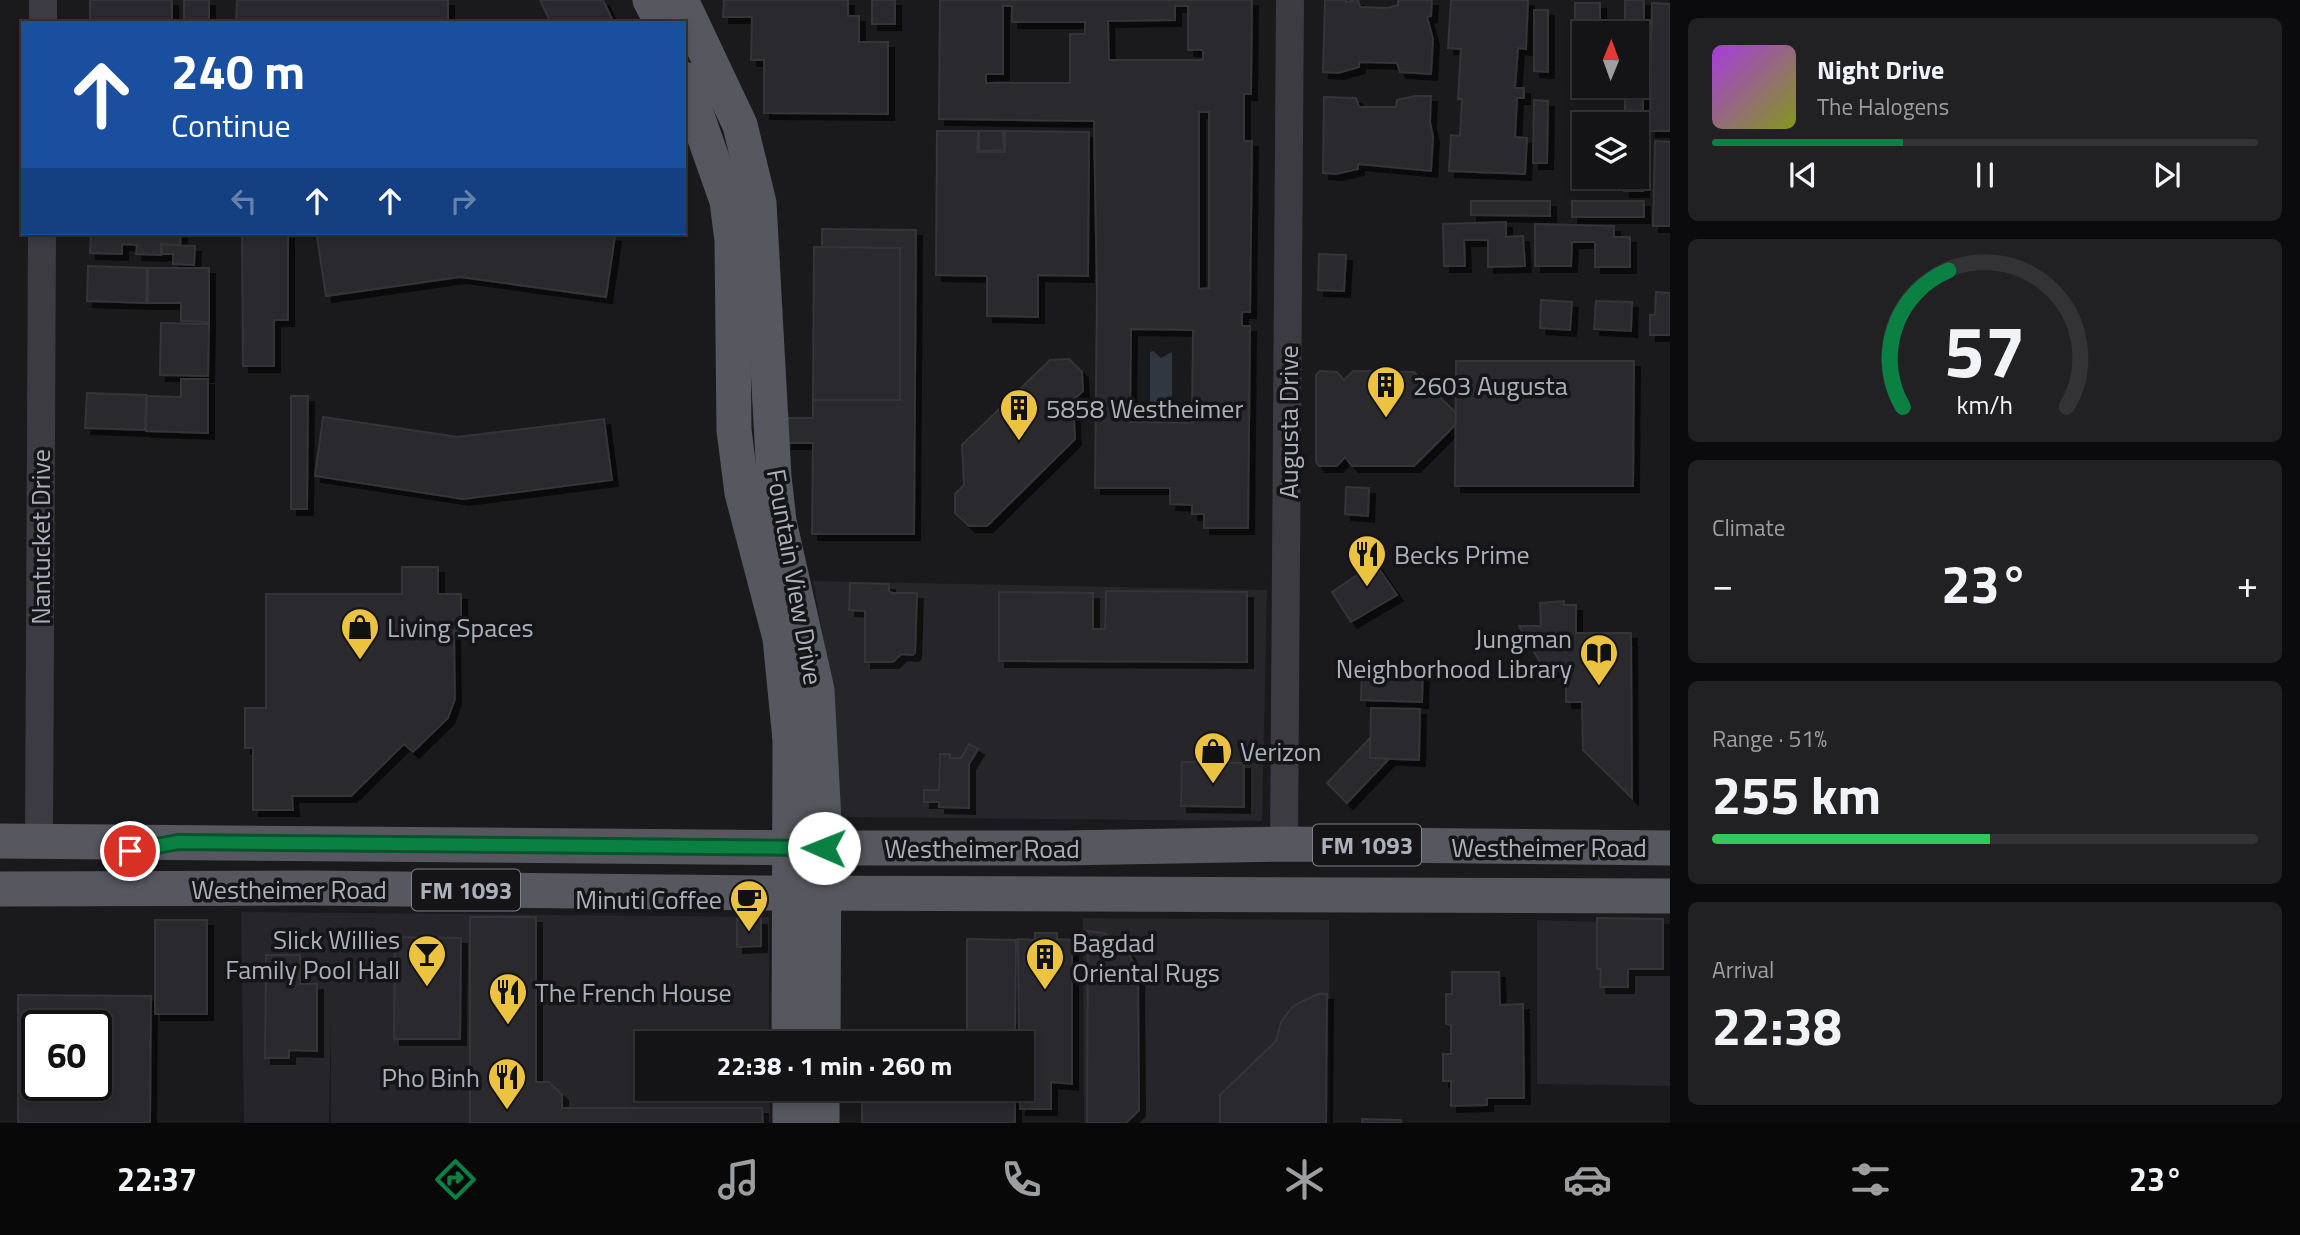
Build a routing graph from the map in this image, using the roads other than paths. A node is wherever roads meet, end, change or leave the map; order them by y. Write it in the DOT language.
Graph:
graph roads {
  1 [pos="43,0"];
  2 [pos="650,0"];
  3 [pos="681,0"];
  4 [pos="1290,0"];
  5 [pos="43,21"];
  6 [pos="661,21"];
  7 [pos="686,85"];
  8 [pos="42,235"];
  9 [pos="747,239"];
  10 [pos="773,558"];
  11 [pos="0,841"];
  12 [pos="39,841"];
  13 [pos="178,842"];
  14 [pos="396,843"];
  15 [pos="545,844"];
  16 [pos="1284,844"];
  17 [pos="789,847"];
  18 [pos="824,848"];
  19 [pos="1532,848"];
  20 [pos="1670,848"];
  21 [pos="1670,867"];
  22 [pos="0,871"];
  23 [pos="288,888"];
  24 [pos="0,889"];
  25 [pos="46,890"];
  26 [pos="400,890"];
  27 [pos="789,893"];
  28 [pos="824,893"];
  29 [pos="1163,893"];
  30 [pos="1414,894"];
  31 [pos="1549,896"];
  32 [pos="1670,896"];
  33 [pos="789,1031"];
  34 [pos="823,1031"];
  35 [pos="790,1101"];
  36 [pos="822,1101"];
  37 [pos="790,1123"];
  38 [pos="822,1123"];
  1 -- 5 [label="street"];
  2 -- 6 [label="main road"];
  3 -- 9 [label="main road, Fountain View Drive"];
  4 -- 16 [label="street, Augusta Drive"];
  7 -- 9 [label="main road, Fountain View Drive"];
  8 -- 12 [label="street, Nantucket Drive"];
  9 -- 10 [label="main road, Fountain View Drive"];
  10 -- 17 [label="main road, Fountain View Drive"];
  10 -- 18 [label="main road, Fountain View Drive"];
  11 -- 12 [label="main road, Westheimer Road / FM 1093"];
  12 -- 13 [label="main road, Westheimer Road / FM 1093"];
  12 -- 22 [label="main road"];
  13 -- 14 [label="main road, Westheimer Road / FM 1093"];
  13 -- 25 [label="main road"];
  14 -- 15 [label="main road, Westheimer Road / FM 1093"];
  14 -- 23 [label="main road"];
  15 -- 17 [label="main road, Westheimer Road / FM 1093"];
  15 -- 26 [label="main road"];
  16 -- 18 [label="main road, Westheimer Road / FM 1093"];
  16 -- 19 [label="main road, Westheimer Road / FM 1093"];
  16 -- 29 [label="main road"];
  17 -- 18 [label="main road, Westheimer Road / FM 1093"];
  17 -- 27 [label="main road, Fountain View Drive"];
  18 -- 28 [label="main road, Fountain View Drive"];
  19 -- 20 [label="main road, Westheimer Road / FM 1093"];
  19 -- 30 [label="main road"];
  21 -- 31 [label="main road"];
  23 -- 25 [label="main road, Westheimer Road / FM 1093"];
  23 -- 26 [label="main road, Westheimer Road / FM 1093"];
  24 -- 25 [label="main road, Westheimer Road / FM 1093"];
  26 -- 27 [label="main road, Westheimer Road / FM 1093"];
  27 -- 28 [label="main road, Westheimer Road / FM 1093"];
  27 -- 33 [label="main road, Fountain View Drive"];
  28 -- 29 [label="main road, Westheimer Road / FM 1093"];
  28 -- 34 [label="main road, Fountain View Drive"];
  29 -- 30 [label="main road, Westheimer Road / FM 1093"];
  30 -- 31 [label="main road, Westheimer Road / FM 1093"];
  31 -- 32 [label="main road, Westheimer Road / FM 1093"];
  35 -- 37 [label="main road"];
  36 -- 38 [label="main road"];
}
